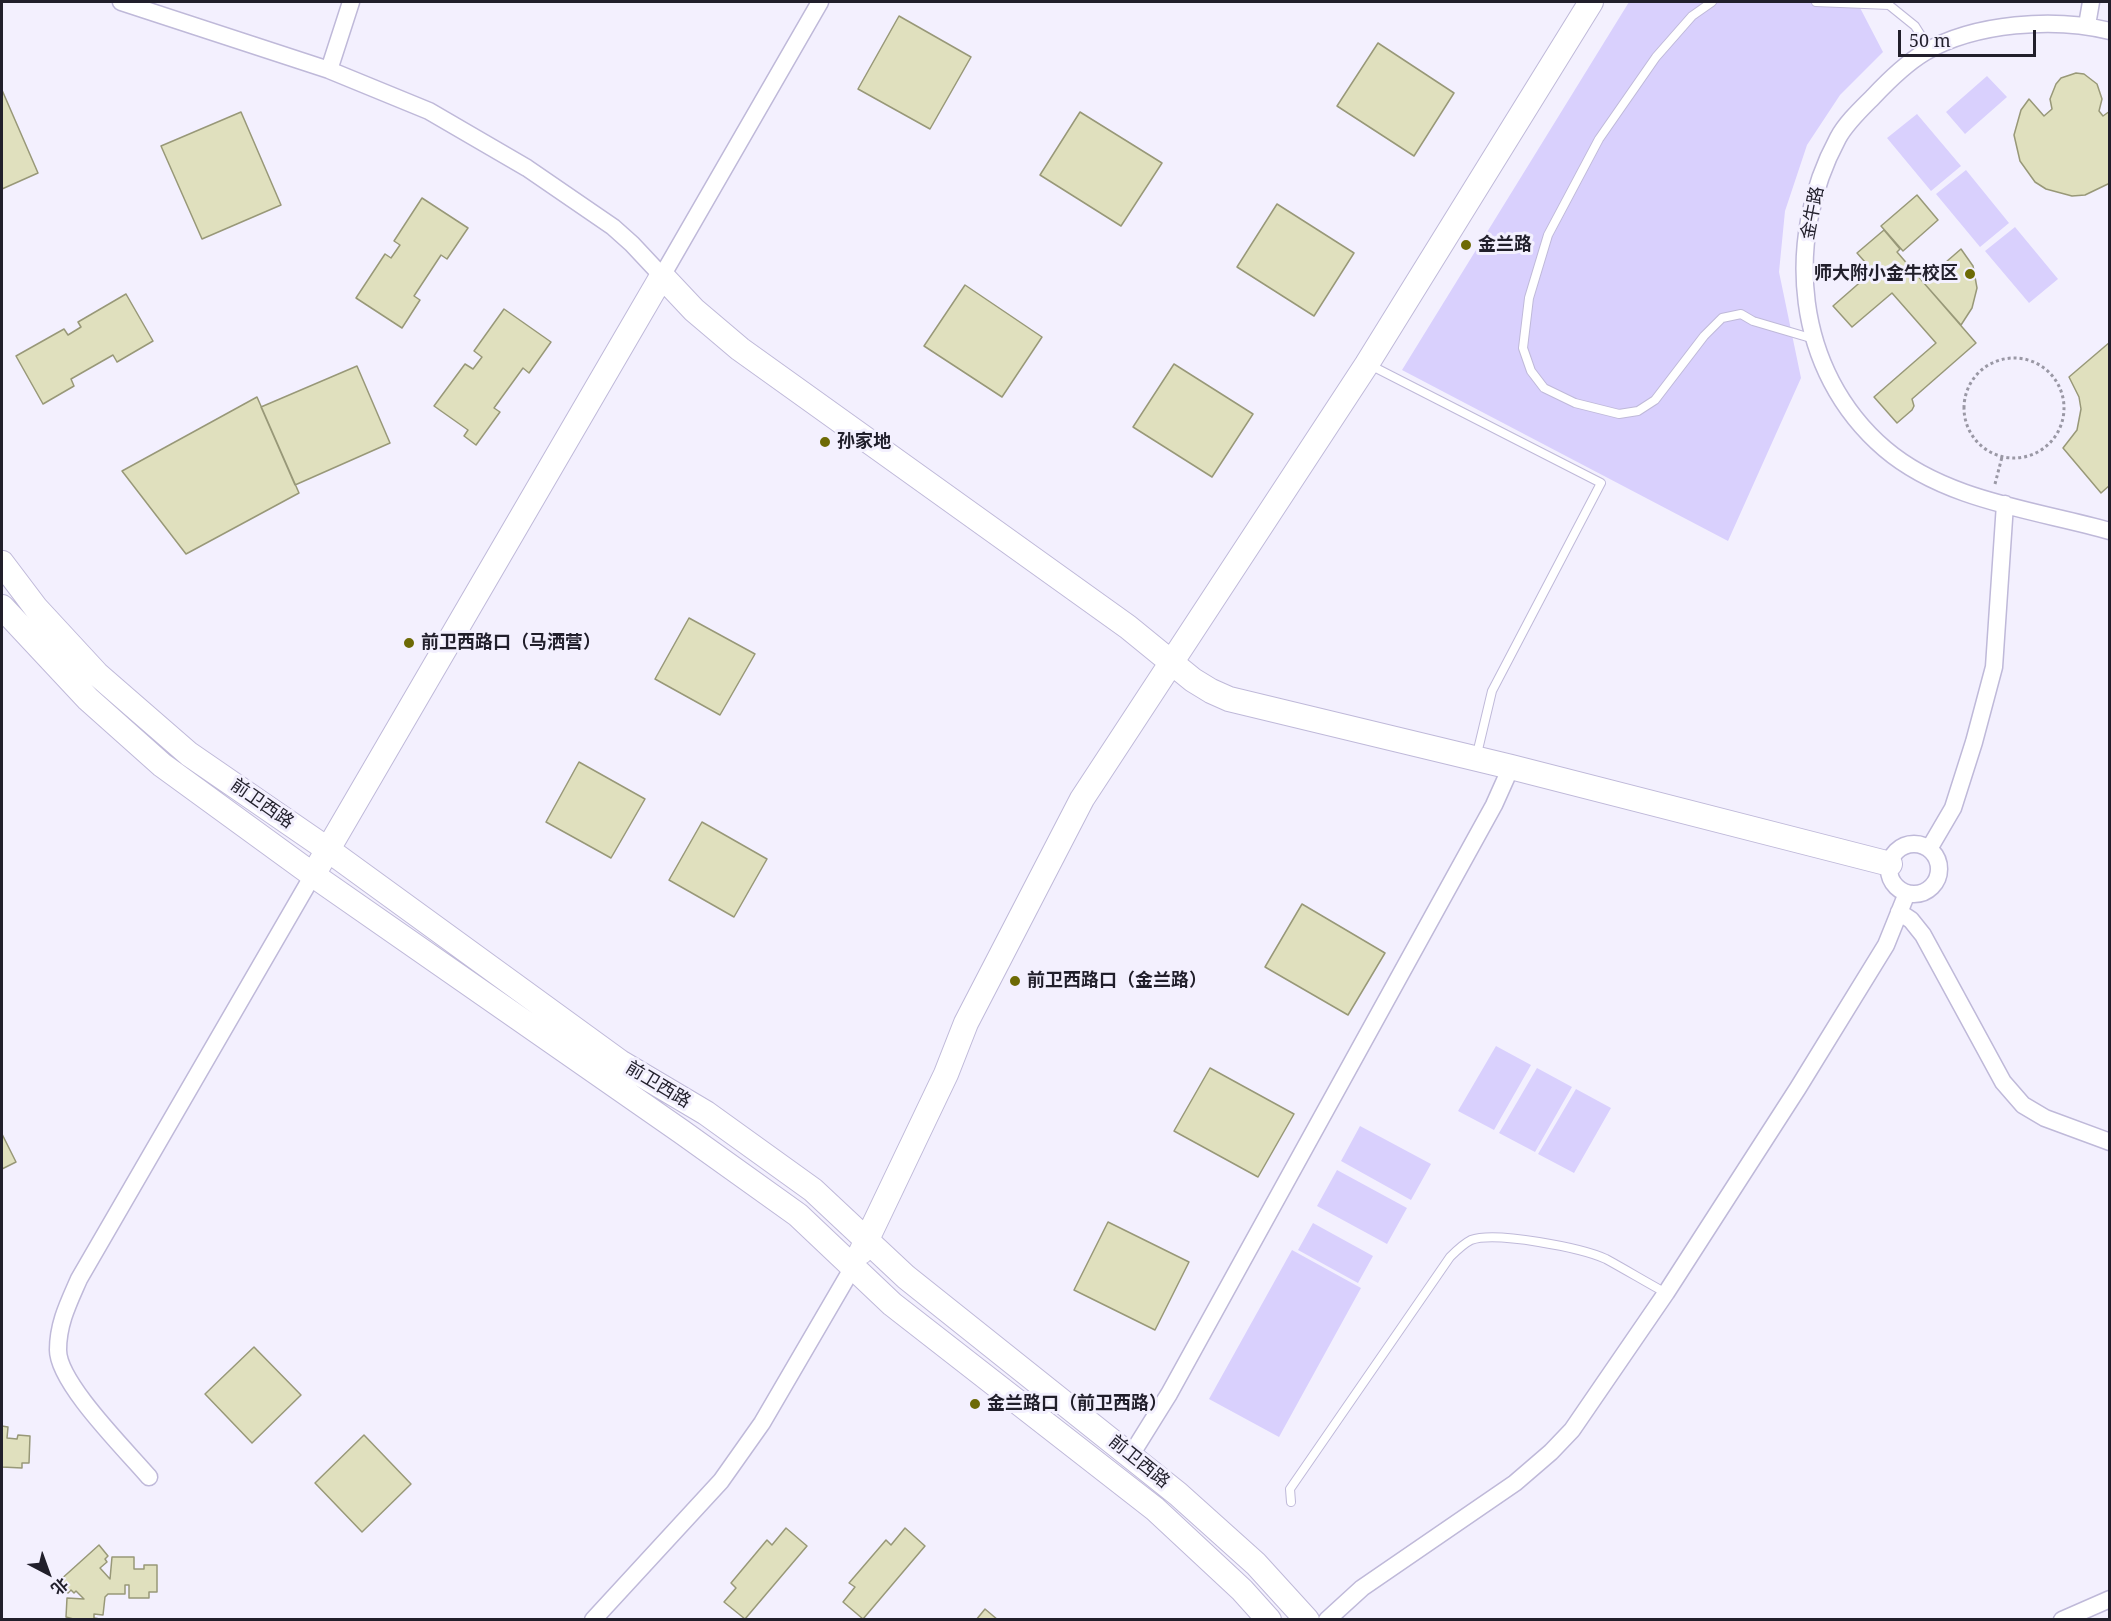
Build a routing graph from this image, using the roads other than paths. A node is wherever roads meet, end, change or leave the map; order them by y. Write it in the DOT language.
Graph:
graph roads {
  1 [pos="121,2"];
  2 [pos="351,2"];
  3 [pos="820,2"];
  4 [pos="1592,2"];
  5 [pos="1712,2"];
  6 [pos="1816,2"];
  7 [pos="2091,2"];
  8 [pos="2087,25"];
  9 [pos="2109,31"];
  10 [pos="1930,50"];
  11 [pos="329,70"];
  12 [pos="662,276"];
  13 [pos="1814,339"];
  14 [pos="1367,364"];
  15 [pos="1998,502"];
  16 [pos="2109,531"];
  17 [pos="2,563"];
  18 [pos="2,607"];
  19 [pos="1172,661"];
  20 [pos="1476,759"];
  21 [pos="1511,767"];
  22 [pos="327,849"];
  23 [pos="1929,849"];
  24 [pos="1890,864"];
  25 [pos="313,875"];
  26 [pos="1907,893"];
  27 [pos="1899,912"];
  28 [pos="2109,1142"];
  29 [pos="867,1240"];
  30 [pos="853,1268"];
  31 [pos="1666,1293"];
  32 [pos="1131,1455"];
  33 [pos="149,1476"];
  34 [pos="1291,1502"];
  35 [pos="2109,1599"];
  36 [pos="593,1620"];
  37 [pos="1269,1620"];
  38 [pos="1307,1620"];
  39 [pos="1327,1620"];
  40 [pos="2062,1620"];
  1 -- 11 [label="street"];
  2 -- 11 [label="street"];
  3 -- 12 [label="street"];
  4 -- 14 [label="street"];
  5 -- 13 [label="lane"];
  6 -- 10 [label="lane"];
  7 -- 8 [label="street"];
  8 -- 9 [label="street, 金牛路"];
  8 -- 10 [label="street, 金牛路"];
  10 -- 13 [label="street, 金牛路"];
  11 -- 12 [label="street"];
  12 -- 19 [label="street"];
  12 -- 22 [label="street"];
  13 -- 15 [label="street, 金牛路"];
  14 -- 19 [label="street"];
  14 -- 20 [label="lane"];
  15 -- 16 [label="street, 金牛路"];
  15 -- 23 [label="street"];
  17 -- 22 [label="street, 前卫西路"];
  18 -- 25 [label="street, 前卫西路"];
  19 -- 20 [label="street"];
  19 -- 29 [label="street"];
  20 -- 21 [label="street"];
  21 -- 24 [label="street"];
  21 -- 32 [label="street"];
  22 -- 25 [label="street"];
  22 -- 29 [label="street, 前卫西路"];
  23 -- 24 [label="street"];
  23 -- 26 [label="street"];
  24 -- 26 [label="street"];
  25 -- 30 [label="street, 前卫西路"];
  25 -- 33 [label="street"];
  26 -- 27 [label="street"];
  27 -- 28 [label="street"];
  27 -- 31 [label="street"];
  29 -- 30 [label="street"];
  29 -- 32 [label="street, 前卫西路"];
  30 -- 36 [label="street"];
  30 -- 37 [label="street, 前卫西路"];
  31 -- 34 [label="lane"];
  31 -- 39 [label="street"];
  32 -- 38 [label="street, 前卫西路"];
  35 -- 40 [label="street"];
}
